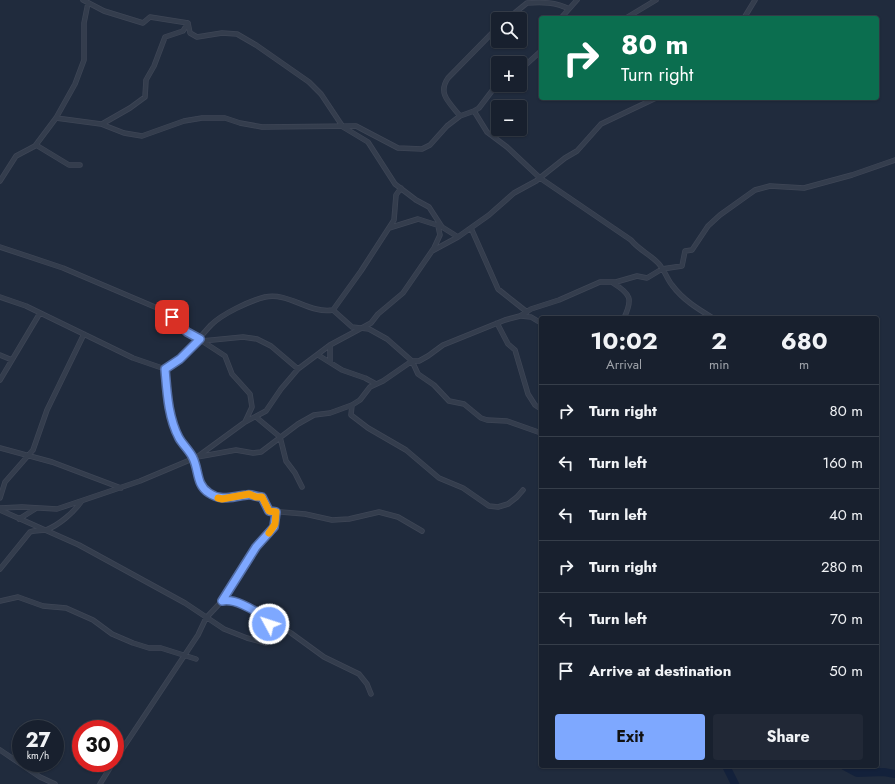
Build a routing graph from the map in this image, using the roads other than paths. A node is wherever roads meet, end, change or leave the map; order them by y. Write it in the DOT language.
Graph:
graph roads {
  1 [pos="83,0"];
  2 [pos="577,0"];
  3 [pos="656,0"];
  4 [pos="755,0"];
  5 [pos="88,4"];
  6 [pos="569,9"];
  7 [pos="516,12"];
  8 [pos="563,16"];
  9 [pos="629,16"];
  10 [pos="745,16"];
  11 [pos="188,23"];
  12 [pos="491,34"];
  13 [pos="539,53"];
  14 [pos="527,65"];
  15 [pos="491,91"];
  16 [pos="652,100"];
  17 [pos="474,111"];
  18 [pos="460,116"];
  19 [pos="56,118"];
  20 [pos="101,124"];
  21 [pos="343,127"];
  22 [pos="36,145"];
  23 [pos="895,160"];
  24 [pos="80,164"];
  25 [pos="540,178"];
  26 [pos="0,181"];
  27 [pos="401,188"];
  28 [pos="440,226"];
  29 [pos="389,228"];
  30 [pos="471,228"];
  31 [pos="458,237"];
  32 [pos="0,247"];
  33 [pos="432,251"];
  34 [pos="664,270"];
  35 [pos="612,282"];
  36 [pos="0,298"];
  37 [pos="333,310"];
  38 [pos="527,312"];
  39 [pos="40,313"];
  40 [pos="520,316"];
  41 [pos="625,316"];
  42 [pos="710,316"];
  43 [pos="539,322"];
  44 [pos="497,323"];
  45 [pos="360,329"];
  46 [pos="84,334"];
  47 [pos="201,340"];
  48 [pos="330,345"];
  49 [pos="0,355"];
  50 [pos="318,355"];
  51 [pos="12,360"];
  52 [pos="412,361"];
  53 [pos="330,362"];
  54 [pos="165,369"];
  55 [pos="298,369"];
  56 [pos="0,380"];
  57 [pos="376,384"];
  58 [pos="352,405"];
  59 [pos="539,407"];
  60 [pos="256,417"];
  61 [pos="245,422"];
  62 [pos="539,432"];
  63 [pos="280,437"];
  64 [pos="0,448"];
  65 [pos="29,456"];
  66 [pos="195,458"];
  67 [pos="302,487"];
  68 [pos="122,488"];
  69 [pos="523,490"];
  70 [pos="0,498"];
  71 [pos="81,502"];
  72 [pos="0,509"];
  73 [pos="36,509"];
  74 [pos="276,512"];
  75 [pos="19,519"];
  76 [pos="45,530"];
  77 [pos="422,531"];
  78 [pos="0,569"];
  79 [pos="0,601"];
  80 [pos="222,601"];
  81 [pos="206,618"];
  82 [pos="268,619"];
  83 [pos="185,655"];
  84 [pos="196,659"];
  85 [pos="371,694"];
  86 [pos="124,746"];
  87 [pos="0,750"];
  88 [pos="107,772"];
  89 [pos="55,784"];
  90 [pos="100,784"];
  1 -- 5 [label="street"];
  2 -- 6 [label="street"];
  3 -- 9 [label="street"];
  4 -- 10 [label="street"];
  5 -- 11 [label="street"];
  5 -- 19 [label="street"];
  6 -- 7 [label="street"];
  6 -- 8 [label="street"];
  11 -- 20 [label="street"];
  11 -- 21 [label="street"];
  12 -- 18 [label="street"];
  13 -- 14 [label="street"];
  15 -- 17 [label="street"];
  16 -- 25 [label="street"];
  17 -- 18 [label="street"];
  17 -- 25 [label="street"];
  18 -- 21 [label="street"];
  19 -- 20 [label="street"];
  19 -- 22 [label="street"];
  20 -- 21 [label="street"];
  21 -- 27 [label="street"];
  22 -- 24 [label="street"];
  22 -- 26 [label="street"];
  23 -- 34 [label="street"];
  25 -- 30 [label="street"];
  25 -- 34 [label="street"];
  27 -- 28 [label="street"];
  27 -- 29 [label="street"];
  28 -- 29 [label="street"];
  28 -- 31 [label="street"];
  28 -- 33 [label="street"];
  29 -- 37 [label="street"];
  30 -- 31 [label="street"];
  30 -- 38 [label="street"];
  31 -- 33 [label="street"];
  32 -- 47 [label="street"];
  33 -- 45 [label="street"];
  34 -- 35 [label="street"];
  34 -- 42 [label="street"];
  35 -- 38 [label="street"];
  35 -- 41 [label="street"];
  36 -- 39 [label="street"];
  37 -- 45 [label="street"];
  37 -- 47 [label="street"];
  38 -- 40 [label="street"];
  39 -- 46 [label="street"];
  39 -- 51 [label="street"];
  40 -- 43 [label="street"];
  40 -- 44 [label="street"];
  44 -- 52 [label="street"];
  44 -- 59 [label="street"];
  45 -- 48 [label="street"];
  45 -- 52 [label="street"];
  46 -- 54 [label="street"];
  46 -- 65 [label="street"];
  47 -- 54 [label="street"];
  47 -- 55 [label="street"];
  47 -- 61 [label="street"];
  48 -- 50 [label="street"];
  48 -- 53 [label="street"];
  49 -- 51 [label="street"];
  50 -- 53 [label="street"];
  50 -- 55 [label="street"];
  51 -- 56 [label="street"];
  52 -- 57 [label="street"];
  52 -- 62 [label="street"];
  53 -- 57 [label="street"];
  54 -- 66 [label="street"];
  55 -- 60 [label="street"];
  57 -- 58 [label="street"];
  58 -- 63 [label="street"];
  58 -- 69 [label="street"];
  60 -- 61 [label="street"];
  60 -- 63 [label="street"];
  61 -- 66 [label="street"];
  63 -- 66 [label="street"];
  63 -- 67 [label="street"];
  64 -- 65 [label="street"];
  65 -- 68 [label="street"];
  65 -- 70 [label="street"];
  66 -- 68 [label="street"];
  66 -- 74 [label="street"];
  68 -- 71 [label="street"];
  71 -- 73 [label="street"];
  71 -- 76 [label="street"];
  72 -- 73 [label="street"];
  72 -- 75 [label="street"];
  73 -- 75 [label="street"];
  74 -- 77 [label="street"];
  74 -- 80 [label="street"];
  75 -- 76 [label="street"];
  76 -- 78 [label="street"];
  76 -- 81 [label="street"];
  79 -- 83 [label="street"];
  80 -- 81 [label="street"];
  80 -- 82 [label="street"];
  81 -- 82 [label="street"];
  81 -- 83 [label="street"];
  82 -- 85 [label="street"];
  83 -- 84 [label="street"];
  83 -- 86 [label="street"];
  87 -- 89 [label="street"];
  88 -- 90 [label="street"];
}
